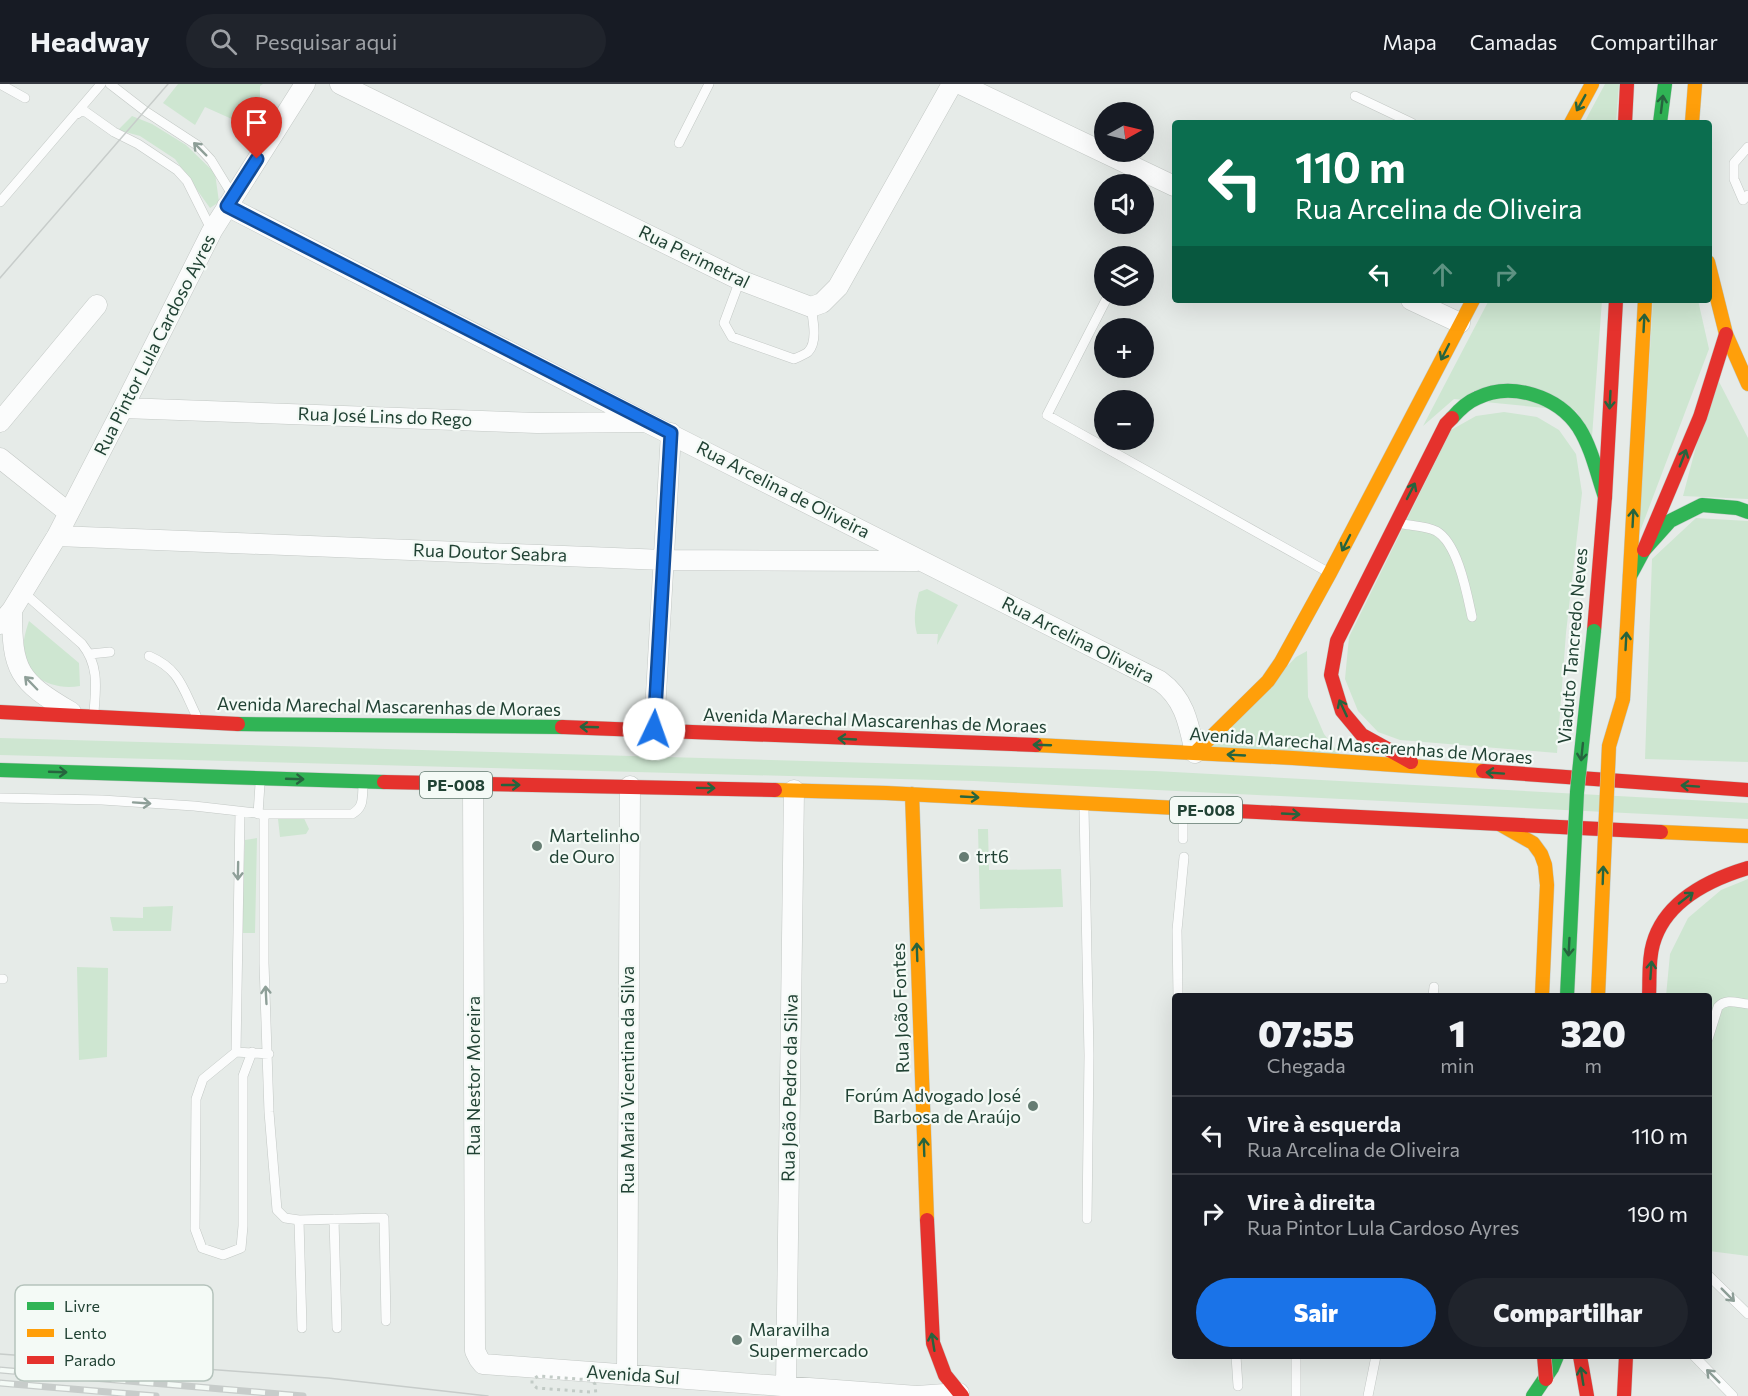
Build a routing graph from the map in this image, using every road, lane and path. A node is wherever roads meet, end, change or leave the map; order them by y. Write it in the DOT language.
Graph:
graph roads {
  1 [pos="0,84"];
  2 [pos="101,84"];
  3 [pos="110,84"];
  4 [pos="305,84"];
  5 [pos="340,84"];
  6 [pos="709,84"];
  7 [pos="952,84"];
  8 [pos="960,84"];
  9 [pos="1592,84"];
  10 [pos="1627,84"];
  11 [pos="1665,84"];
  12 [pos="1697,87"];
  13 [pos="1355,96"];
  14 [pos="25,98"];
  15 [pos="77,114"];
  16 [pos="1406,120"];
  17 [pos="1573,120"];
  18 [pos="1625,120"];
  19 [pos="1660,120"];
  20 [pos="1692,120"];
  21 [pos="679,143"];
  22 [pos="1748,147"];
  23 [pos="1172,185"];
  24 [pos="230,201"];
  25 [pos="1746,201"];
  26 [pos="0,202"];
  27 [pos="212,231"];
  28 [pos="1712,278"];
  29 [pos="741,280"];
  30 [pos="1471,303"];
  31 [pos="1616,303"];
  32 [pos="1645,303"];
  33 [pos="1429,304"];
  34 [pos="97,305"];
  35 [pos="1103,306"];
  36 [pos="812,308"];
  37 [pos="1460,323"];
  38 [pos="1726,334"];
  39 [pos="1748,384"];
  40 [pos="123,408"];
  41 [pos="0,422"];
  42 [pos="646,422"];
  43 [pos="671,433"];
  44 [pos="0,458"];
  45 [pos="1605,497"];
  46 [pos="1748,512"];
  47 [pos="69,513"];
  48 [pos="1395,522"];
  49 [pos="57,536"];
  50 [pos="1644,550"];
  51 [pos="664,560"];
  52 [pos="923,561"];
  53 [pos="1330,573"];
  54 [pos="1629,578"];
  55 [pos="23,592"];
  56 [pos="6,617"];
  57 [pos="1472,617"];
  58 [pos="1594,631"];
  59 [pos="110,652"];
  60 [pos="90,654"];
  61 [pos="149,656"];
  62 [pos="1623,699"];
  63 [pos="0,712"];
  64 [pos="86,717"];
  65 [pos="200,723"];
  66 [pos="654,729"];
  67 [pos="1623,745"];
  68 [pos="1195,753"];
  69 [pos="1420,767"];
  70 [pos="1623,768"];
  71 [pos="0,770"];
  72 [pos="260,778"];
  73 [pos="102,781"];
  74 [pos="363,782"];
  75 [pos="472,785"];
  76 [pos="630,786"];
  77 [pos="795,790"];
  78 [pos="1748,790"];
  79 [pos="1622,792"];
  80 [pos="912,794"];
  81 [pos="0,798"];
  82 [pos="102,800"];
  83 [pos="1084,803"];
  84 [pos="1184,808"];
  85 [pos="240,812"];
  86 [pos="261,814"];
  87 [pos="1621,816"];
  88 [pos="1501,825"];
  89 [pos="1748,836"];
  90 [pos="1183,839"];
  91 [pos="1620,840"];
  92 [pos="1590,844"];
  93 [pos="1184,857"];
  94 [pos="1748,868"];
  95 [pos="1178,993"];
  96 [pos="1542,993"];
  97 [pos="1567,993"];
  98 [pos="1598,993"];
  99 [pos="1649,993"];
  100 [pos="1748,1004"];
  101 [pos="1712,1026"];
  102 [pos="236,1052"];
  103 [pos="252,1052"];
  104 [pos="268,1053"];
  105 [pos="334,1219"];
  106 [pos="1087,1219"];
  107 [pos="299,1220"];
  108 [pos="1712,1279"];
  109 [pos="1748,1314"];
  110 [pos="386,1321"];
  111 [pos="302,1328"];
  112 [pos="337,1328"];
  113 [pos="1236,1359"];
  114 [pos="1296,1359"];
  115 [pos="1375,1359"];
  116 [pos="1545,1359"];
  117 [pos="1556,1359"];
  118 [pos="1581,1359"];
  119 [pos="1626,1359"];
  120 [pos="1697,1359"];
  121 [pos="483,1364"];
  122 [pos="627,1375"];
  123 [pos="786,1386"];
  124 [pos="1238,1386"];
  125 [pos="1536,1390"];
  126 [pos="590,1392"];
  127 [pos="960,1394"];
  128 [pos="596,1396"];
  129 [pos="1296,1396"];
  130 [pos="1368,1396"];
  131 [pos="1549,1396"];
  132 [pos="1587,1396"];
  133 [pos="1624,1396"];
  134 [pos="1733,1396"];
  1 -- 14 [label="lane"];
  2 -- 15 [label="lane"];
  24 -- 3 [label="lane, one-way"];
  4 -- 24 [label="street, Rua Pintor Lula Cardoso Ayres"];
  5 -- 29 [label="street, Rua Perimetral"];
  6 -- 21 [label="lane"];
  7 -- 36 [label="street"];
  8 -- 23 [label="street"];
  9 -- 17 [label="main road, one-way"];
  10 -- 18 [label="main road"];
  19 -- 11 [label="main road, one-way"];
  12 -- 20 [label="main road"];
  13 -- 16 [label="lane"];
  15 -- 26 [label="lane"];
  15 -- 27 [label="lane"];
  22 -- 25 [label="lane"];
  24 -- 27 [label="street, Rua Pintor Lula Cardoso Ayres"];
  24 -- 42 [label="street, Rua Arcelina de Oliveira"];
  27 -- 40 [label="street, Rua Pintor Lula Cardoso Ayres"];
  28 -- 38 [label="main road"];
  29 -- 36 [label="street, Rua Perimetral"];
  29 -- 36 [label="lane"];
  30 -- 37 [label="main road"];
  31 -- 45 [label="main road, Viaduto Tancredo Neves, one-way"];
  54 -- 32 [label="main road, one-way"];
  33 -- 37 [label="street"];
  34 -- 41 [label="street"];
  35 -- 53 [label="lane"];
  37 -- 53 [label="main road, one-way"];
  38 -- 39 [label="main road"];
  50 -- 38 [label="main road, one-way"];
  40 -- 42 [label="street, Rua José Lins do Rego"];
  40 -- 47 [label="street, Rua Pintor Lula Cardoso Ayres"];
  42 -- 43 [label="street, Rua Arcelina de Oliveira"];
  43 -- 51 [label="street"];
  43 -- 52 [label="street, Rua Arcelina de Oliveira"];
  44 -- 47 [label="street"];
  48 -- 45 [label="main road, one-way"];
  45 -- 58 [label="main road, Viaduto Tancredo Neves"];
  46 -- 50 [label="main road"];
  47 -- 49 [label="street, Rua Pintor Lula Cardoso Ayres"];
  48 -- 57 [label="lane"];
  69 -- 48 [label="main road, one-way"];
  49 -- 51 [label="street, Rua Doutor Seabra"];
  49 -- 55 [label="street, Rua Pintor Lula Cardoso Ayres"];
  50 -- 54 [label="main road"];
  51 -- 52 [label="street, Rua Doutor Seabra"];
  51 -- 66 [label="street"];
  52 -- 68 [label="street, Rua Arcelina Oliveira"];
  53 -- 68 [label="main road"];
  62 -- 54 [label="main road, one-way"];
  55 -- 56 [label="street, Rua Pintor Lula Cardoso Ayres"];
  55 -- 60 [label="lane"];
  64 -- 56 [label="street, Rua Pintor Lula Cardoso Ayres, one-way"];
  58 -- 92 [label="main road, bridge"];
  58 -- 97 [label="main road, Viaduto Tancredo Neves, one-way, bridge"];
  59 -- 60 [label="lane"];
  60 -- 64 [label="lane"];
  61 -- 65 [label="lane"];
  62 -- 67 [label="main road, bridge"];
  98 -- 62 [label="main road, one-way, bridge"];
  63 -- 64 [label="main road, Avenida Marechal Mascarenhas de Moraes"];
  64 -- 65 [label="main road, Avenida Marechal Mascarenhas de Moraes"];
  66 -- 65 [label="main road, Avenida Marechal Mascarenhas de Moraes, one-way"];
  68 -- 66 [label="main road, Avenida Marechal Mascarenhas de Moraes, one-way"];
  69 -- 68 [label="main road, Avenida Marechal Mascarenhas de Moraes, one-way"];
  78 -- 69 [label="main road, Avenida Marechal Mascarenhas de Moraes, one-way"];
  70 -- 79 [label="main road"];
  71 -- 73 [label="main road, PE-008, one-way"];
  72 -- 73 [label="main road, PE-008"];
  72 -- 74 [label="main road, PE-008, one-way"];
  72 -- 86 [label="lane"];
  73 -- 82 [label="lane"];
  74 -- 75 [label="main road, PE-008"];
  74 -- 86 [label="lane"];
  75 -- 76 [label="main road, PE-008, one-way"];
  75 -- 121 [label="street, Rua Nestor Moreira"];
  76 -- 77 [label="main road, PE-008, one-way"];
  76 -- 122 [label="street, Rua Maria Vicentina da Silva"];
  77 -- 80 [label="main road, PE-008"];
  77 -- 123 [label="street, Rua João Pedro da Silva"];
  80 -- 83 [label="main road, PE-008, one-way"];
  127 -- 80 [label="main road, Rua João Fontes, one-way"];
  81 -- 82 [label="lane"];
  82 -- 85 [label="lane, one-way"];
  83 -- 84 [label="main road, PE-008"];
  83 -- 106 [label="lane"];
  84 -- 88 [label="main road, PE-008, one-way"];
  84 -- 90 [label="lane"];
  85 -- 86 [label="lane"];
  85 -- 102 [label="lane, one-way"];
  104 -- 86 [label="lane, one-way"];
  87 -- 91 [label="main road"];
  88 -- 89 [label="main road, PE-008"];
  88 -- 96 [label="main road"];
  93 -- 95 [label="lane"];
  99 -- 94 [label="main road, one-way"];
  100 -- 101 [label="lane"];
  102 -- 103 [label="lane"];
  102 -- 103 [label="lane"];
  103 -- 104 [label="lane"];
  104 -- 107 [label="lane"];
  105 -- 107 [label="lane"];
  105 -- 110 [label="lane"];
  105 -- 112 [label="lane"];
  107 -- 111 [label="lane"];
  108 -- 109 [label="lane, one-way"];
  113 -- 124 [label="lane"];
  114 -- 129 [label="lane"];
  115 -- 130 [label="lane"];
  116 -- 125 [label="main road, bridge"];
  117 -- 125 [label="main road"];
  132 -- 118 [label="main road, one-way"];
  119 -- 133 [label="main road"];
  134 -- 120 [label="lane, one-way"];
  121 -- 122 [label="street, Avenida Sul"];
  122 -- 123 [label="street, Avenida Sul"];
  123 -- 127 [label="street, Avenida Sul"];
  125 -- 131 [label="main road"];
  126 -- 128 [label="path, bridge"];
}
